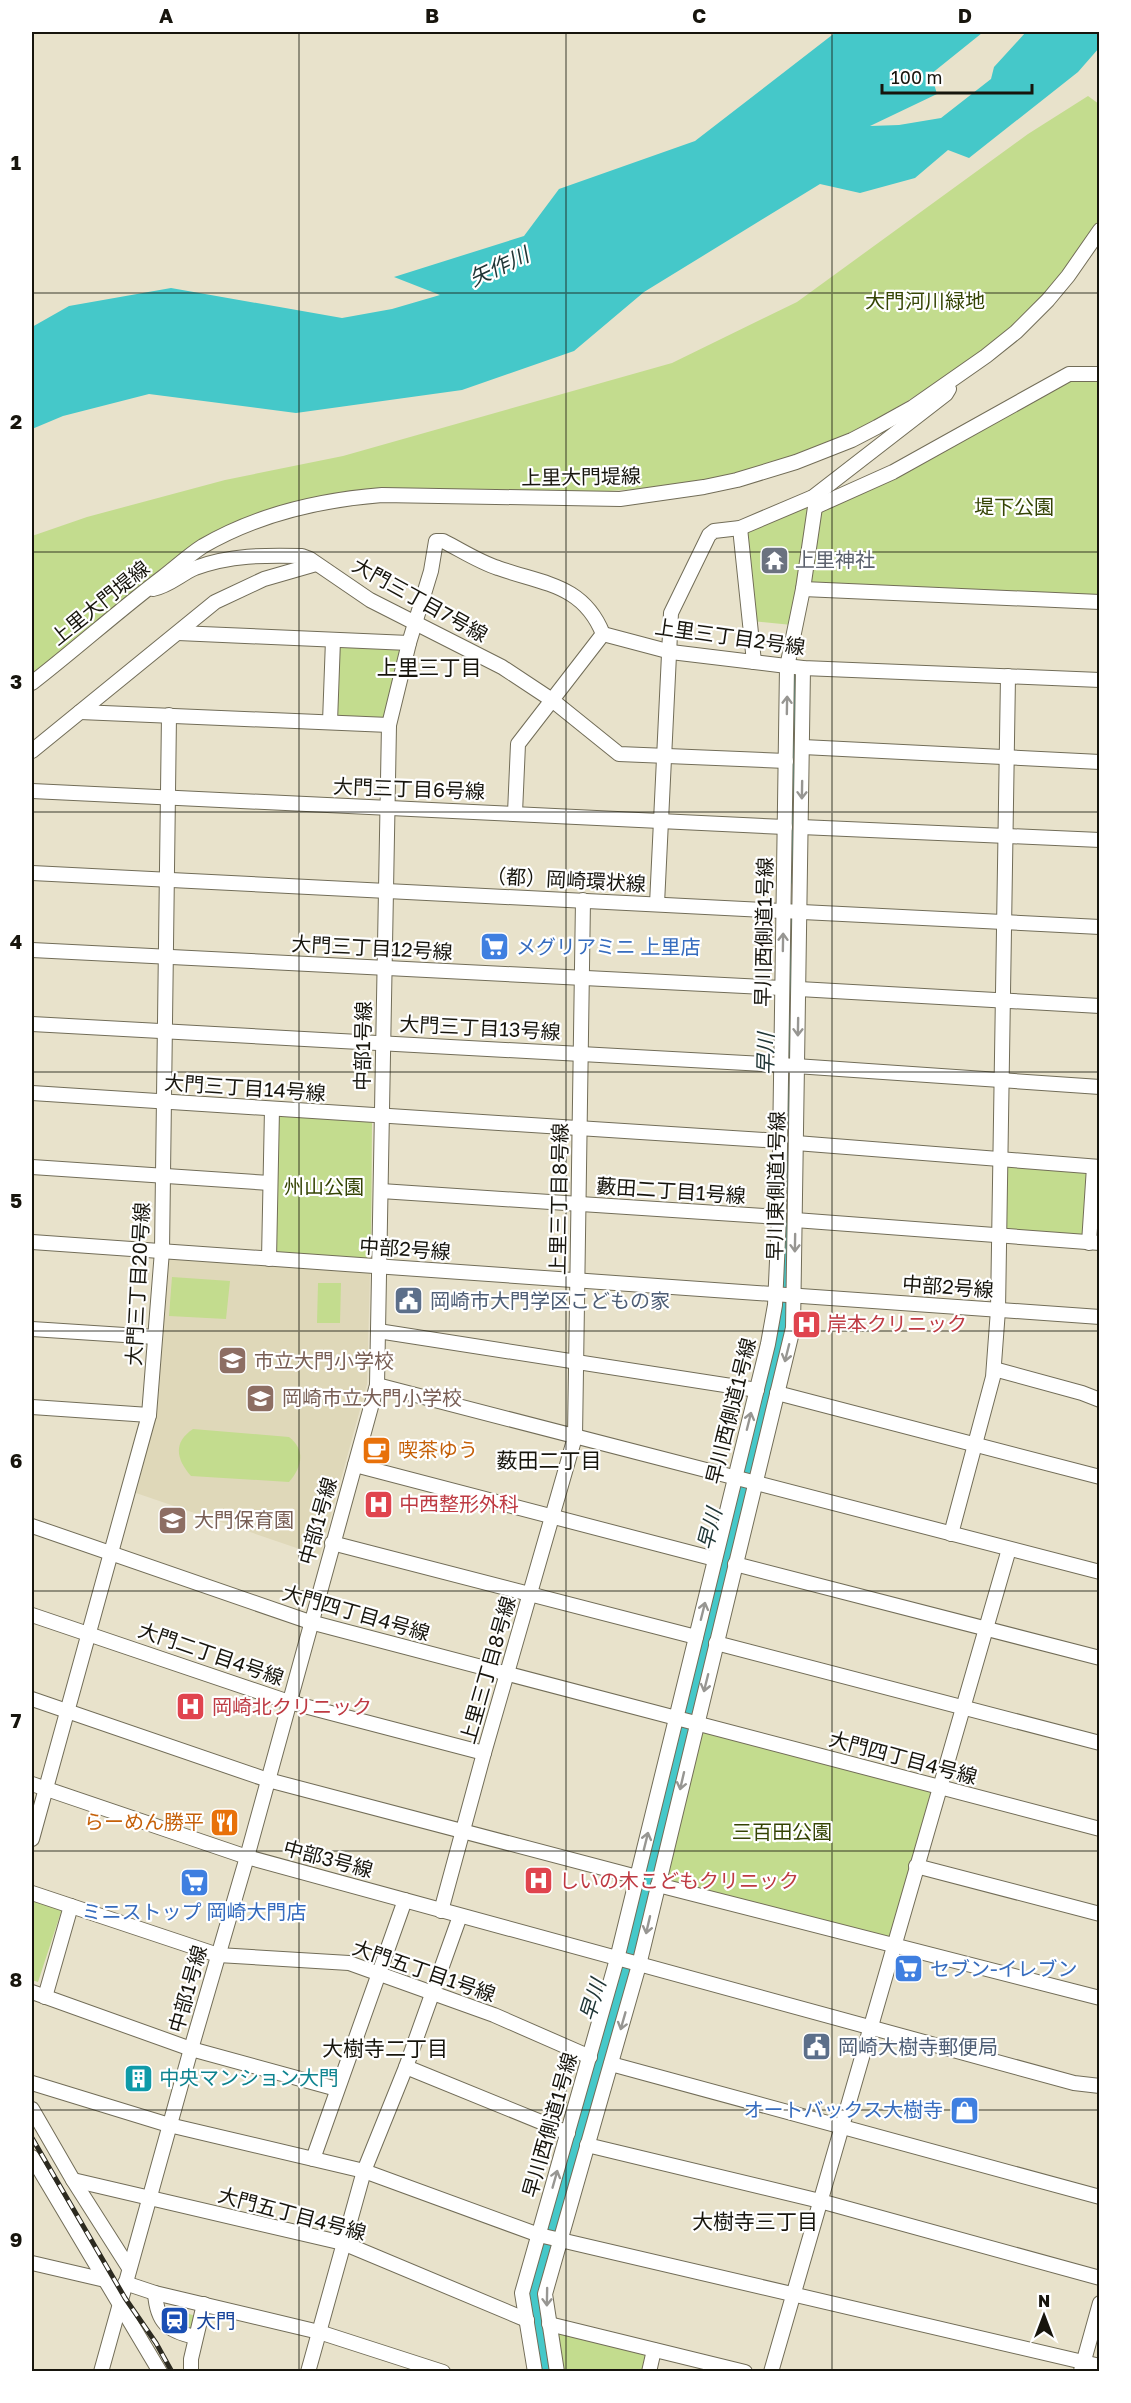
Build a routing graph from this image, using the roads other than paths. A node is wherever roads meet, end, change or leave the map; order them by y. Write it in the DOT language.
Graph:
graph roads {
  1 [pos="1100,230"];
  2 [pos="1100,374"];
  3 [pos="952,379"];
  4 [pos="814,502"];
  5 [pos="740,528"];
  6 [pos="316,564"];
  7 [pos="148,588"];
  8 [pos="803,588"];
  9 [pos="1100,602"];
  10 [pos="416,623"];
  11 [pos="178,633"];
  12 [pos="603,634"];
  13 [pos="333,640"];
  14 [pos="409,643"];
  15 [pos="671,652"];
  16 [pos="754,662"];
  17 [pos="787,667"];
  18 [pos="803,668"];
  19 [pos="1008,676"];
  20 [pos="1100,680"];
  21 [pos="32,683"];
  22 [pos="552,700"];
  23 [pos="80,712"];
  24 [pos="169,715"];
  25 [pos="330,722"];
  26 [pos="389,725"];
  27 [pos="802,747"];
  28 [pos="32,751"];
  29 [pos="664,756"];
  30 [pos="1006,757"];
  31 [pos="786,761"];
  32 [pos="1100,762"];
  33 [pos="32,791"];
  34 [pos="168,798"];
  35 [pos="388,808"];
  36 [pos="515,813"];
  37 [pos="662,821"];
  38 [pos="785,826"];
  39 [pos="801,827"];
  40 [pos="1004,836"];
  41 [pos="1100,840"];
  42 [pos="32,873"];
  43 [pos="167,880"];
  44 [pos="385,891"];
  45 [pos="583,900"];
  46 [pos="657,904"];
  47 [pos="783,910"];
  48 [pos="800,911"];
  49 [pos="1003,922"];
  50 [pos="1100,927"];
  51 [pos="32,950"];
  52 [pos="166,957"];
  53 [pos="384,968"];
  54 [pos="582,978"];
  55 [pos="782,988"];
  56 [pos="799,989"];
  57 [pos="1002,1000"];
  58 [pos="1100,1006"];
  59 [pos="32,1024"];
  60 [pos="165,1031"];
  61 [pos="383,1042"];
  62 [pos="581,1054"];
  63 [pos="781,1065"];
  64 [pos="798,1066"];
  65 [pos="1001,1079"];
  66 [pos="1100,1087"];
  67 [pos="32,1093"];
  68 [pos="163,1102"];
  69 [pos="272,1109"];
  70 [pos="381,1117"];
  71 [pos="580,1129"];
  72 [pos="780,1141"];
  73 [pos="796,1143"];
  74 [pos="1001,1159"];
  75 [pos="32,1167"];
  76 [pos="1097,1167"];
  77 [pos="163,1176"];
  78 [pos="270,1183"];
  79 [pos="381,1191"];
  80 [pos="578,1204"];
  81 [pos="779,1217"];
  82 [pos="795,1220"];
  83 [pos="999,1236"];
  84 [pos="32,1242"];
  85 [pos="1094,1243"];
  86 [pos="162,1251"];
  87 [pos="269,1259"];
  88 [pos="380,1266"];
  89 [pos="577,1280"];
  90 [pos="776,1294"];
  91 [pos="794,1295"];
  92 [pos="998,1310"];
  93 [pos="1100,1317"];
  94 [pos="32,1329"];
  95 [pos="378,1331"];
  96 [pos="155,1337"];
  97 [pos="576,1361"];
  98 [pos="994,1369"];
  99 [pos="377,1385"];
  100 [pos="757,1390"];
  101 [pos="777,1393"];
  102 [pos="1100,1400"];
  103 [pos="32,1407"];
  104 [pos="149,1415"];
  105 [pos="575,1437"];
  106 [pos="974,1445"];
  107 [pos="355,1466"];
  108 [pos="1100,1477"];
  109 [pos="735,1478"];
  110 [pos="755,1484"];
  111 [pos="553,1516"];
  112 [pos="32,1526"];
  113 [pos="951,1534"];
  114 [pos="333,1543"];
  115 [pos="1009,1549"];
  116 [pos="111,1554"];
  117 [pos="715,1559"];
  118 [pos="735,1564"];
  119 [pos="1100,1572"];
  120 [pos="530,1594"];
  121 [pos="32,1615"];
  122 [pos="310,1623"];
  123 [pos="985,1629"];
  124 [pos="89,1632"];
  125 [pos="696,1637"];
  126 [pos="716,1643"];
  127 [pos="1100,1659"];
  128 [pos="507,1674"];
  129 [pos="32,1699"];
  130 [pos="289,1702"];
  131 [pos="963,1707"];
  132 [pos="67,1712"];
  133 [pos="676,1718"];
  134 [pos="696,1724"];
  135 [pos="1100,1743"];
  136 [pos="484,1753"];
  137 [pos="268,1780"];
  138 [pos="32,1784"];
  139 [pos="939,1787"];
  140 [pos="46,1789"];
  141 [pos="1100,1829"];
  142 [pos="464,1832"];
  143 [pos="32,1839"];
  144 [pos="247,1857"];
  145 [pos="916,1866"];
  146 [pos="637,1877"];
  147 [pos="658,1885"];
  148 [pos="32,1893"];
  149 [pos="405,1900"];
  150 [pos="71,1906"];
  151 [pos="441,1911"];
  152 [pos="1100,1914"];
  153 [pos="460,1916"];
  154 [pos="894,1945"];
  155 [pos="218,1955"];
  156 [pos="617,1959"];
  157 [pos="639,1965"];
  158 [pos="380,1974"];
  159 [pos="32,1992"];
  160 [pos="433,1992"];
  161 [pos="45,1997"];
  162 [pos="1100,1998"];
  163 [pos="870,2028"];
  164 [pos="191,2049"];
  165 [pos="590,2057"];
  166 [pos="611,2064"];
  167 [pos="406,2067"];
  168 [pos="32,2083"];
  169 [pos="1100,2086"];
  170 [pos="338,2089"];
  171 [pos="32,2109"];
  172 [pos="169,2125"];
  173 [pos="841,2126"];
  174 [pos="568,2133"];
  175 [pos="587,2145"];
  176 [pos="32,2157"];
  177 [pos="313,2159"];
  178 [pos="364,2171"];
  179 [pos="38,2176"];
  180 [pos="73,2180"];
  181 [pos="1100,2197"];
  182 [pos="149,2198"];
  183 [pos="820,2202"];
  184 [pos="539,2235"];
  185 [pos="560,2240"];
  186 [pos="342,2243"];
  187 [pos="32,2263"];
  188 [pos="129,2268"];
  189 [pos="1100,2278"];
  190 [pos="105,2280"];
  191 [pos="125,2283"];
  192 [pos="155,2293"];
  193 [pos="794,2295"];
  194 [pos="1100,2303"];
  195 [pos="120,2304"];
  196 [pos="204,2304"];
  197 [pos="526,2320"];
  198 [pos="549,2324"];
  199 [pos="319,2332"];
  200 [pos="195,2337"];
  201 [pos="654,2350"];
  202 [pos="1100,2366"];
  203 [pos="1082,2367"];
  204 [pos="101,2372"];
  205 [pos="160,2372"];
  206 [pos="191,2372"];
  207 [pos="308,2372"];
  208 [pos="443,2372"];
  209 [pos="535,2372"];
  210 [pos="557,2372"];
  211 [pos="648,2372"];
  212 [pos="745,2372"];
  213 [pos="771,2372"];
  1 -- 3 [label="street, 上里大門堤線"];
  2 -- 4 [label="street"];
  3 -- 4 [label="street"];
  3 -- 7 [label="street, 上里大門堤線"];
  4 -- 5 [label="street"];
  4 -- 8 [label="street, 早川西側道1号線"];
  5 -- 15 [label="street"];
  5 -- 16 [label="street"];
  6 -- 7 [label="street, 大門三丁目7号線"];
  6 -- 10 [label="street, 大門三丁目7号線"];
  6 -- 11 [label="street"];
  7 -- 21 [label="street, 上里大門堤線"];
  8 -- 9 [label="street"];
  8 -- 17 [label="street, 早川西側道1号線"];
  10 -- 12 [label="street"];
  10 -- 14 [label="street, 中部1号線"];
  10 -- 22 [label="street, 大門三丁目7号線"];
  11 -- 13 [label="street"];
  11 -- 23 [label="street"];
  12 -- 15 [label="street, 上里三丁目2号線"];
  12 -- 22 [label="street"];
  13 -- 14 [label="street"];
  13 -- 25 [label="street"];
  14 -- 26 [label="street, 中部1号線"];
  15 -- 16 [label="street, 上里三丁目2号線"];
  15 -- 29 [label="street"];
  16 -- 17 [label="street, 上里三丁目2号線"];
  17 -- 18 [label="street, 上里三丁目2号線"];
  31 -- 17 [label="street, 早川西側道1号線, one-way"];
  18 -- 19 [label="street, 上里三丁目2号線"];
  18 -- 27 [label="street, 早川東側道1号線"];
  19 -- 20 [label="street, 上里三丁目2号線"];
  19 -- 30 [label="street"];
  22 -- 29 [label="street, 大門三丁目7号線"];
  22 -- 36 [label="street"];
  23 -- 24 [label="street"];
  23 -- 28 [label="street"];
  24 -- 25 [label="street"];
  24 -- 34 [label="street, 大門三丁目20号線"];
  25 -- 26 [label="street"];
  26 -- 35 [label="street, 中部1号線"];
  27 -- 30 [label="street"];
  27 -- 39 [label="street, 早川東側道1号線, one-way"];
  29 -- 31 [label="street, 大門三丁目7号線"];
  29 -- 37 [label="street"];
  30 -- 32 [label="street"];
  30 -- 40 [label="street"];
  31 -- 38 [label="street, 早川西側道1号線"];
  33 -- 34 [label="street, 大門三丁目6号線"];
  34 -- 35 [label="street, 大門三丁目6号線"];
  34 -- 43 [label="street, 大門三丁目20号線"];
  35 -- 36 [label="street, 大門三丁目6号線"];
  35 -- 44 [label="street, 中部1号線"];
  36 -- 37 [label="street, 大門三丁目6号線"];
  37 -- 38 [label="street, 大門三丁目6号線"];
  37 -- 46 [label="street"];
  38 -- 47 [label="street, 早川西側道1号線"];
  39 -- 40 [label="street"];
  39 -- 48 [label="street, 早川東側道1号線"];
  40 -- 41 [label="street"];
  40 -- 49 [label="street"];
  42 -- 43 [label="street, （都）岡崎環状線"];
  43 -- 44 [label="street, （都）岡崎環状線"];
  43 -- 52 [label="street, 大門三丁目20号線"];
  44 -- 45 [label="street, （都）岡崎環状線"];
  44 -- 53 [label="street, 中部1号線"];
  45 -- 46 [label="street, （都）岡崎環状線"];
  45 -- 54 [label="street, 上里三丁目8号線"];
  46 -- 47 [label="street, （都）岡崎環状線"];
  47 -- 48 [label="street, （都）岡崎環状線"];
  55 -- 47 [label="street, 早川西側道1号線, one-way"];
  48 -- 49 [label="street, （都）岡崎環状線"];
  48 -- 56 [label="street, 早川東側道1号線"];
  49 -- 50 [label="street, （都）岡崎環状線"];
  49 -- 57 [label="street"];
  51 -- 52 [label="street, 大門三丁目12号線"];
  52 -- 53 [label="street, 大門三丁目12号線"];
  52 -- 60 [label="street, 大門三丁目20号線"];
  53 -- 54 [label="street, 大門三丁目12号線"];
  53 -- 61 [label="street, 中部1号線"];
  54 -- 55 [label="street, 大門三丁目12号線"];
  54 -- 62 [label="street, 上里三丁目8号線"];
  55 -- 63 [label="street, 早川西側道1号線"];
  56 -- 57 [label="street"];
  56 -- 64 [label="street, 早川東側道1号線, one-way"];
  57 -- 58 [label="street"];
  57 -- 65 [label="street"];
  59 -- 60 [label="street, 大門三丁目13号線"];
  60 -- 61 [label="street, 大門三丁目13号線"];
  60 -- 68 [label="street, 大門三丁目20号線"];
  61 -- 62 [label="street, 大門三丁目13号線"];
  61 -- 70 [label="street, 中部1号線"];
  62 -- 63 [label="street, 大門三丁目13号線"];
  62 -- 71 [label="street, 上里三丁目8号線"];
  63 -- 64 [label="street, 大門三丁目13号線"];
  63 -- 72 [label="street, 早川西側道1号線"];
  64 -- 65 [label="street, 大門三丁目13号線"];
  64 -- 73 [label="street, 早川東側道1号線"];
  65 -- 66 [label="street, 大門三丁目13号線"];
  65 -- 74 [label="street"];
  67 -- 68 [label="street, 大門三丁目14号線"];
  68 -- 69 [label="street, 大門三丁目14号線"];
  68 -- 77 [label="street, 大門三丁目20号線"];
  69 -- 70 [label="street, 大門三丁目14号線"];
  69 -- 78 [label="street"];
  70 -- 71 [label="street, 大門三丁目14号線"];
  70 -- 79 [label="street, 中部1号線"];
  71 -- 72 [label="street, 大門三丁目14号線"];
  71 -- 80 [label="street, 上里三丁目8号線"];
  72 -- 81 [label="street, 早川西側道1号線"];
  73 -- 74 [label="street"];
  73 -- 82 [label="street, 早川東側道1号線"];
  74 -- 76 [label="street"];
  74 -- 83 [label="street"];
  75 -- 77 [label="street"];
  76 -- 85 [label="street"];
  77 -- 78 [label="street"];
  77 -- 86 [label="street, 大門三丁目20号線"];
  78 -- 87 [label="street"];
  79 -- 80 [label="street, 藪田二丁目1号線"];
  79 -- 88 [label="street, 中部1号線"];
  80 -- 81 [label="street, 藪田二丁目1号線"];
  80 -- 89 [label="street, 上里三丁目8号線"];
  81 -- 90 [label="street, 早川西側道1号線"];
  82 -- 83 [label="street"];
  82 -- 91 [label="street, 早川東側道1号線, one-way"];
  83 -- 85 [label="street"];
  83 -- 92 [label="street"];
  84 -- 86 [label="street, 中部2号線"];
  86 -- 87 [label="street, 中部2号線"];
  86 -- 96 [label="street, 大門三丁目20号線"];
  87 -- 88 [label="street, 中部2号線"];
  88 -- 89 [label="street, 中部2号線"];
  88 -- 95 [label="street, 中部1号線"];
  89 -- 90 [label="street, 中部2号線"];
  89 -- 97 [label="street, 上里三丁目8号線"];
  90 -- 91 [label="street, 中部2号線"];
  90 -- 100 [label="street, 早川西側道1号線"];
  91 -- 92 [label="street, 中部2号線"];
  91 -- 101 [label="street, 早川東側道1号線, one-way"];
  92 -- 93 [label="street, 中部2号線"];
  92 -- 98 [label="street"];
  94 -- 96 [label="street"];
  95 -- 97 [label="street"];
  95 -- 99 [label="street, 中部1号線"];
  96 -- 104 [label="street, 大門三丁目20号線"];
  97 -- 100 [label="street"];
  97 -- 105 [label="street, 上里三丁目8号線"];
  98 -- 102 [label="street"];
  98 -- 106 [label="street"];
  99 -- 105 [label="street"];
  99 -- 107 [label="street, 中部1号線"];
  109 -- 100 [label="street, 早川西側道1号線, one-way"];
  101 -- 106 [label="street"];
  101 -- 110 [label="street, 早川東側道1号線"];
  103 -- 104 [label="street"];
  104 -- 116 [label="street, 大門三丁目20号線"];
  105 -- 109 [label="street"];
  105 -- 111 [label="street, 上里三丁目8号線"];
  106 -- 108 [label="street"];
  106 -- 113 [label="street"];
  107 -- 111 [label="street"];
  107 -- 114 [label="street, 中部1号線"];
  109 -- 110 [label="street"];
  109 -- 117 [label="street, 早川西側道1号線"];
  110 -- 113 [label="street"];
  110 -- 118 [label="street, 早川東側道1号線"];
  111 -- 117 [label="street"];
  111 -- 120 [label="street, 上里三丁目8号線"];
  112 -- 116 [label="street, 大門四丁目4号線"];
  113 -- 115 [label="street"];
  114 -- 120 [label="street"];
  114 -- 122 [label="street, 中部1号線"];
  115 -- 119 [label="street"];
  115 -- 123 [label="street"];
  116 -- 122 [label="street, 大門四丁目4号線"];
  116 -- 124 [label="street, 大門三丁目20号線"];
  125 -- 117 [label="street, 早川西側道1号線, one-way"];
  118 -- 123 [label="street"];
  118 -- 126 [label="street"];
  120 -- 125 [label="street"];
  120 -- 128 [label="street, 上里三丁目8号線"];
  121 -- 124 [label="street, 大門二丁目4号線"];
  122 -- 128 [label="street, 大門四丁目4号線"];
  122 -- 130 [label="street, 中部1号線"];
  123 -- 127 [label="street"];
  123 -- 131 [label="street"];
  124 -- 130 [label="street, 大門二丁目4号線"];
  124 -- 132 [label="street, 大門三丁目20号線"];
  125 -- 133 [label="street, 早川西側道1号線"];
  126 -- 131 [label="street"];
  126 -- 134 [label="street, one-way"];
  128 -- 133 [label="street, 大門四丁目4号線"];
  128 -- 136 [label="street, 上里三丁目8号線"];
  129 -- 132 [label="street"];
  130 -- 136 [label="street, 大門二丁目4号線"];
  130 -- 137 [label="street, 中部1号線"];
  131 -- 135 [label="street"];
  131 -- 139 [label="street"];
  132 -- 137 [label="street"];
  132 -- 140 [label="street, 大門三丁目20号線"];
  133 -- 134 [label="street, 大門四丁目4号線"];
  146 -- 133 [label="street, 早川西側道1号線, one-way"];
  134 -- 139 [label="street, 大門四丁目4号線"];
  134 -- 147 [label="street, one-way"];
  136 -- 142 [label="street, 上里三丁目8号線"];
  137 -- 142 [label="street"];
  137 -- 144 [label="street, 中部1号線"];
  138 -- 140 [label="street, 中部3号線"];
  139 -- 141 [label="street, 大門四丁目4号線"];
  139 -- 145 [label="street"];
  140 -- 143 [label="street, 大門三丁目20号線"];
  140 -- 144 [label="street, 中部3号線"];
  142 -- 146 [label="street"];
  142 -- 151 [label="street, 上里三丁目8号線"];
  144 -- 149 [label="street, 中部3号線"];
  144 -- 155 [label="street, 中部1号線"];
  145 -- 152 [label="street"];
  145 -- 154 [label="street"];
  146 -- 156 [label="street, 早川西側道1号線"];
  147 -- 154 [label="street"];
  147 -- 157 [label="street, one-way"];
  148 -- 150 [label="street, 大門五丁目1号線"];
  149 -- 151 [label="street, 中部3号線"];
  149 -- 158 [label="street"];
  150 -- 155 [label="street, 大門五丁目1号線"];
  150 -- 161 [label="street"];
  151 -- 153 [label="street, 中部3号線"];
  153 -- 156 [label="street, 中部3号線"];
  153 -- 160 [label="street"];
  154 -- 162 [label="street"];
  154 -- 163 [label="street"];
  155 -- 158 [label="street, 大門五丁目1号線"];
  155 -- 164 [label="street, 中部1号線"];
  156 -- 157 [label="street, 中部3号線"];
  156 -- 165 [label="street, 早川西側道1号線"];
  157 -- 163 [label="street, 中部3号線"];
  157 -- 166 [label="street, one-way"];
  158 -- 160 [label="street, 大門五丁目1号線"];
  158 -- 170 [label="street"];
  159 -- 161 [label="street"];
  160 -- 165 [label="street, 大門五丁目1号線"];
  160 -- 167 [label="street"];
  161 -- 164 [label="street"];
  163 -- 169 [label="street, 中部3号線"];
  163 -- 173 [label="street"];
  164 -- 170 [label="street"];
  164 -- 172 [label="street, 中部1号線"];
  165 -- 174 [label="street, 早川西側道1号線"];
  166 -- 173 [label="street"];
  166 -- 175 [label="street"];
  167 -- 174 [label="street"];
  167 -- 178 [label="street"];
  168 -- 172 [label="street"];
  170 -- 177 [label="street"];
  171 -- 180 [label="street"];
  172 -- 177 [label="street"];
  172 -- 182 [label="street, 中部1号線"];
  173 -- 181 [label="street"];
  173 -- 183 [label="street"];
  184 -- 174 [label="street, 早川西側道1号線, one-way"];
  175 -- 183 [label="street"];
  175 -- 185 [label="street"];
  176 -- 179 [label="street"];
  177 -- 178 [label="street"];
  178 -- 184 [label="street"];
  178 -- 186 [label="street"];
  179 -- 190 [label="street"];
  180 -- 182 [label="street, 大門五丁目4号線"];
  180 -- 188 [label="street"];
  182 -- 186 [label="street, 大門五丁目4号線"];
  182 -- 188 [label="street, 中部1号線"];
  183 -- 189 [label="street"];
  183 -- 193 [label="street"];
  184 -- 185 [label="street"];
  184 -- 197 [label="street, 早川西側道1号線"];
  185 -- 193 [label="street"];
  185 -- 198 [label="street, one-way"];
  186 -- 197 [label="street, 大門五丁目4号線"];
  186 -- 199 [label="street"];
  187 -- 190 [label="street"];
  188 -- 191 [label="street, 中部1号線"];
  190 -- 195 [label="street"];
  191 -- 192 [label="street"];
  191 -- 195 [label="street, 中部1号線"];
  192 -- 196 [label="street"];
  192 -- 200 [label="street"];
  193 -- 203 [label="street"];
  193 -- 213 [label="street"];
  194 -- 203 [label="street"];
  195 -- 204 [label="street, 中部1号線"];
  195 -- 205 [label="street"];
  196 -- 199 [label="street"];
  196 -- 200 [label="street"];
  197 -- 209 [label="street, 早川西側道1号線"];
  198 -- 201 [label="street"];
  198 -- 210 [label="street"];
  199 -- 207 [label="street"];
  199 -- 208 [label="street"];
  200 -- 206 [label="street"];
  201 -- 211 [label="street"];
  201 -- 212 [label="street"];
  202 -- 203 [label="street"];
}
